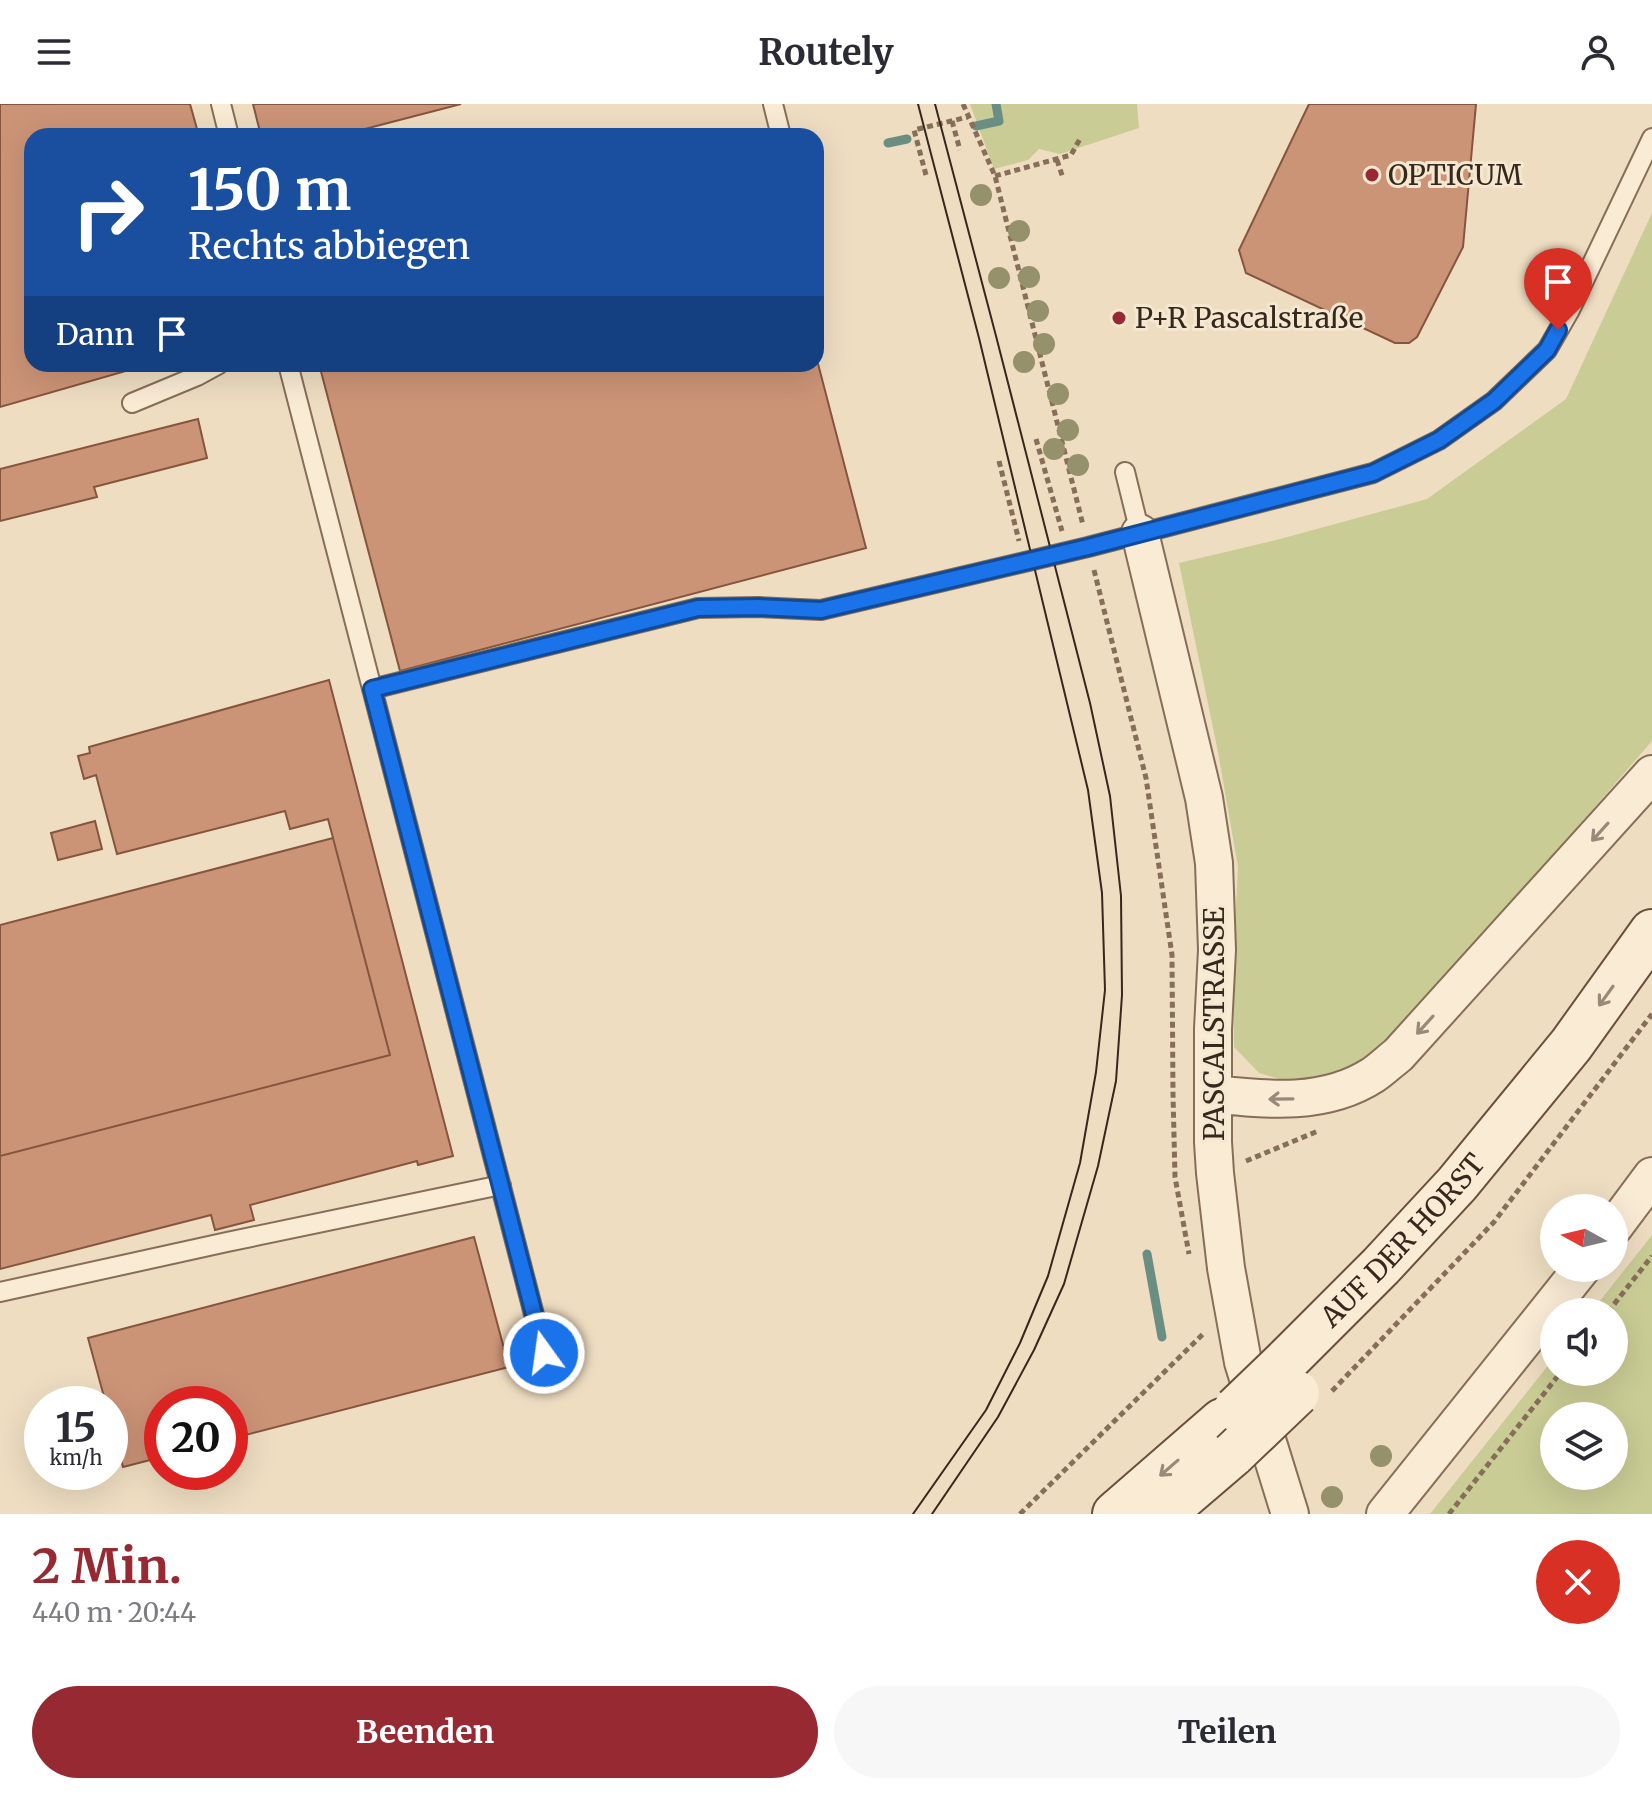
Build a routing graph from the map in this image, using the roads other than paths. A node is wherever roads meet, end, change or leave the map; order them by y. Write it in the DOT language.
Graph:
graph roads {
  1 [pos="221,104"];
  2 [pos="773,104"];
  3 [pos="227,128"];
  4 [pos="779,128"];
  5 [pos="1652,138"];
  6 [pos="204,372"];
  7 [pos="290,372"];
  8 [pos="132,403"];
  9 [pos="1125,472"];
  10 [pos="1140,533"];
  11 [pos="372,689"];
  12 [pos="1652,774"];
  13 [pos="1652,932"];
  14 [pos="1652,984"];
  15 [pos="1214,1094"];
  16 [pos="1652,1176"];
  17 [pos="501,1185"];
  18 [pos="1628,1208"];
  19 [pos="1571,1282"];
  20 [pos="0,1292"];
  21 [pos="544,1353"];
  22 [pos="1304,1383"];
  23 [pos="1227,1438"];
  24 [pos="1115,1514"];
  25 [pos="1163,1514"];
  26 [pos="1290,1514"];
  27 [pos="1385,1514"];
  1 -- 3 [label="lane"];
  2 -- 4 [label="lane"];
  5 -- 10 [label="lane"];
  6 -- 8 [label="lane"];
  7 -- 11 [label="lane"];
  9 -- 10 [label="lane"];
  10 -- 11 [label="lane"];
  10 -- 15 [label="street, PASCALSTRASSE"];
  11 -- 17 [label="lane"];
  12 -- 15 [label="street, one-way"];
  13 -- 22 [label="street, AUF DER HORST, one-way"];
  14 -- 22 [label="street, AUF DER HORST"];
  15 -- 26 [label="street, PASCALSTRASSE"];
  16 -- 18 [label="street"];
  17 -- 20 [label="lane"];
  17 -- 21 [label="lane"];
  19 -- 27 [label="street"];
  22 -- 23 [label="street, AUF DER HORST, bridge"];
  23 -- 24 [label="street, AUF DER HORST, one-way"];
  23 -- 25 [label="street, AUF DER HORST"];
}
